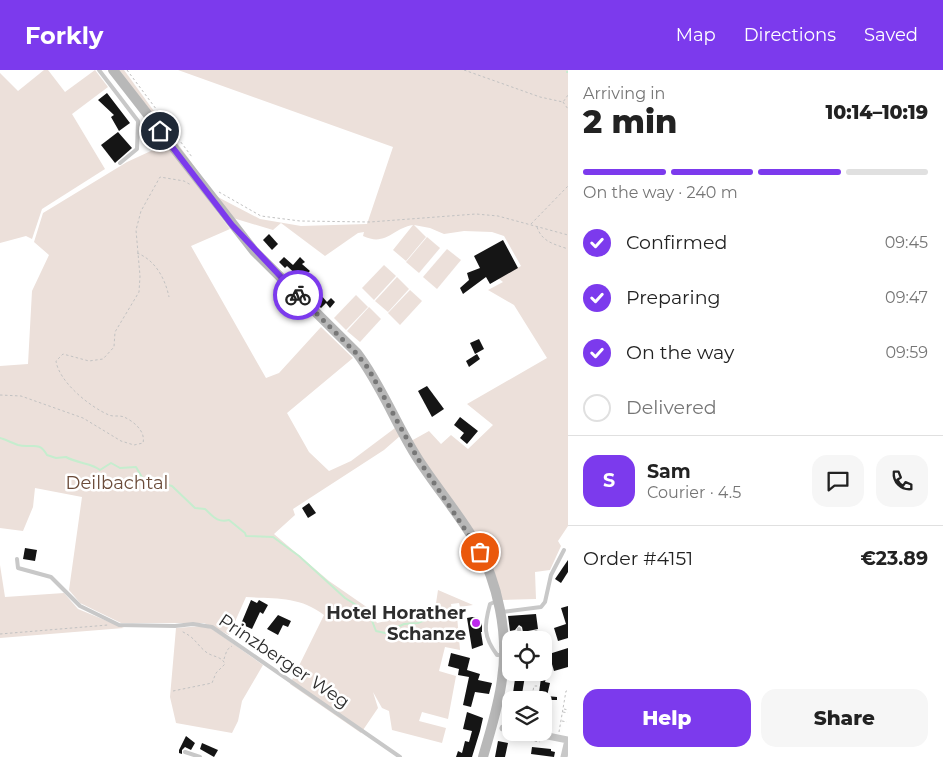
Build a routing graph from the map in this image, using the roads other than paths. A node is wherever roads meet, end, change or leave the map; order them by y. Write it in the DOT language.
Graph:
graph roads {
  1 [pos="99,70"];
  2 [pos="113,70"];
  3 [pos="120,162"];
  4 [pos="564,550"];
  5 [pos="17,559"];
  6 [pos="497,601"];
  7 [pos="533,608"];
  8 [pos="506,613"];
  9 [pos="533,614"];
  10 [pos="511,631"];
  11 [pos="502,655"];
  12 [pos="502,680"];
  13 [pos="552,737"];
  14 [pos="568,740"];
  15 [pos="185,752"];
  16 [pos="200,757"];
  17 [pos="400,757"];
  18 [pos="483,757"];
  19 [pos="564,757"];
  1 -- 3 [label="lane"];
  2 -- 6 [label="main road"];
  4 -- 7 [label="lane"];
  5 -- 17 [label="lane, Prinzberger Weg"];
  6 -- 8 [label="main road"];
  6 -- 11 [label="lane"];
  7 -- 8 [label="lane"];
  7 -- 9 [label="lane"];
  8 -- 10 [label="main road"];
  12 -- 18 [label="main road"];
  13 -- 14 [label="street"];
  14 -- 19 [label="street"];
  15 -- 16 [label="lane"];
}
